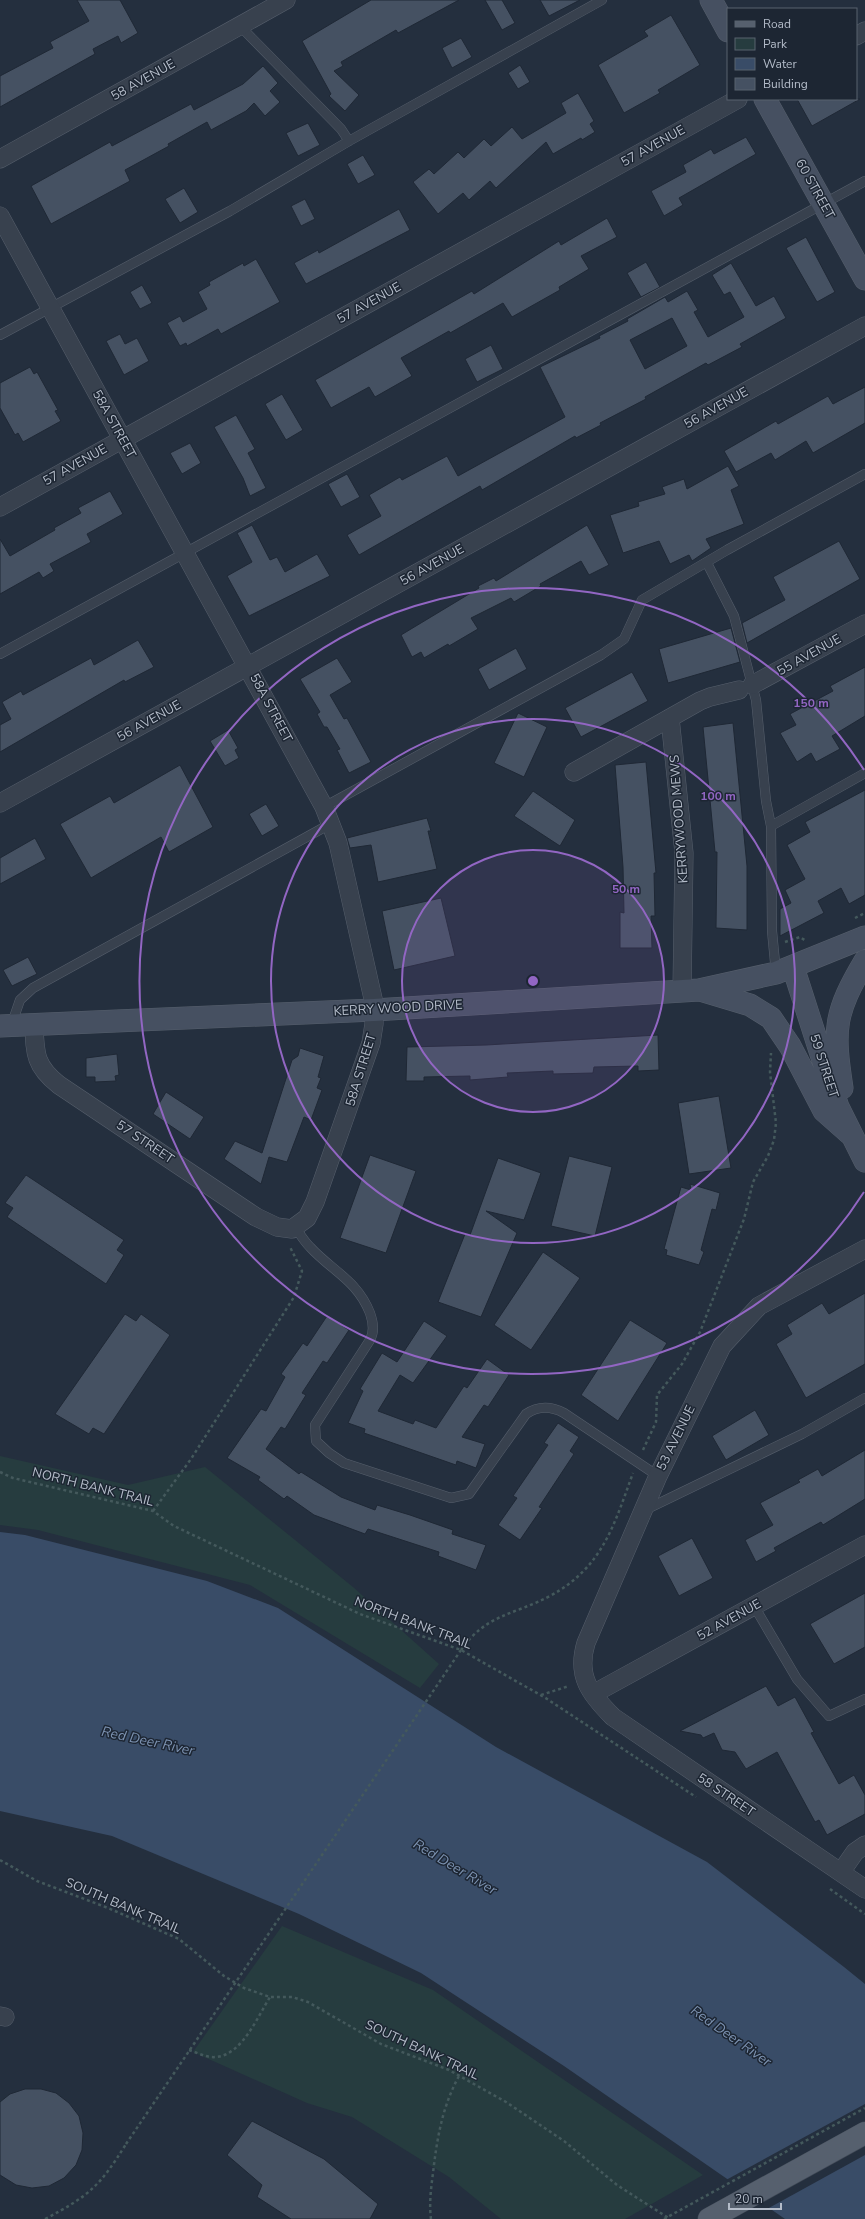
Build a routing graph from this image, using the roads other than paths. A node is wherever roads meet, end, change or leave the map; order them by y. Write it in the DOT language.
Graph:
graph roads {
  1 [pos="286,0"];
  2 [pos="602,0"];
  3 [pos="711,0"];
  4 [pos="240,26"];
  5 [pos="727,29"];
  6 [pos="736,100"];
  7 [pos="767,100"];
  8 [pos="349,141"];
  9 [pos="0,159"];
  10 [pos="865,181"];
  11 [pos="823,204"];
  12 [pos="0,216"];
  13 [pos="865,279"];
  14 [pos="50,308"];
  15 [pos="865,326"];
  16 [pos="0,335"];
  17 [pos="123,439"];
  18 [pos="865,474"];
  19 [pos="0,507"];
  20 [pos="186,553"];
  21 [pos="707,563"];
  22 [pos="865,624"];
  23 [pos="0,654"];
  24 [pos="248,666"];
  25 [pos="746,688"];
  26 [pos="670,718"];
  27 [pos="574,772"];
  28 [pos="865,774"];
  29 [pos="0,803"];
  30 [pos="328,815"];
  31 [pos="771,826"];
  32 [pos="865,937"];
  33 [pos="865,961"];
  34 [pos="784,970"];
  35 [pos="690,991"];
  36 [pos="374,1010"];
  37 [pos="34,1025"];
  38 [pos="6,1026"];
  39 [pos="850,1134"];
  40 [pos="865,1161"];
  41 [pos="289,1228"];
  42 [pos="865,1249"];
  43 [pos="865,1398"];
  44 [pos="658,1476"];
  45 [pos="644,1510"];
  46 [pos="865,1545"];
  47 [pos="754,1606"];
  48 [pos="593,1694"];
  49 [pos="865,1699"];
  50 [pos="865,1845"];
  51 [pos="841,1872"];
  52 [pos="865,1889"];
  53 [pos="865,2133"];
  54 [pos="708,2219"];
  1 -- 4 [label="street, 58 AVENUE"];
  2 -- 8 [label="lane"];
  3 -- 5 [label="street"];
  4 -- 8 [label="lane"];
  4 -- 9 [label="street, 58 AVENUE"];
  6 -- 17 [label="street, 57 AVENUE"];
  7 -- 11 [label="street, 60 STREET"];
  8 -- 14 [label="lane"];
  10 -- 11 [label="lane"];
  11 -- 13 [label="street, 60 STREET"];
  11 -- 20 [label="lane"];
  12 -- 14 [label="street, 58A STREET"];
  14 -- 16 [label="lane"];
  14 -- 17 [label="street, 58A STREET"];
  15 -- 24 [label="street, 56 AVENUE"];
  17 -- 19 [label="street, 57 AVENUE"];
  17 -- 20 [label="street, 58A STREET"];
  18 -- 21 [label="lane"];
  20 -- 23 [label="lane"];
  20 -- 24 [label="street, 58A STREET"];
  21 -- 25 [label="lane"];
  21 -- 30 [label="lane"];
  22 -- 25 [label="street, 55 AVENUE"];
  24 -- 29 [label="street, 56 AVENUE"];
  24 -- 30 [label="street, 58A STREET"];
  25 -- 26 [label="street"];
  25 -- 31 [label="lane"];
  26 -- 27 [label="street"];
  26 -- 35 [label="street, KERRYWOOD MEWS"];
  28 -- 31 [label="lane"];
  30 -- 36 [label="street, 58A STREET"];
  30 -- 38 [label="lane"];
  31 -- 34 [label="lane"];
  32 -- 34 [label="street, KERRY WOOD DRIVE"];
  33 -- 39 [label="street"];
  34 -- 35 [label="street, KERRY WOOD DRIVE"];
  34 -- 39 [label="street, 59 STREET"];
  35 -- 36 [label="street, KERRY WOOD DRIVE"];
  35 -- 39 [label="street"];
  36 -- 37 [label="street, KERRY WOOD DRIVE"];
  36 -- 41 [label="street, 58A STREET"];
  37 -- 38 [label="street, KERRY WOOD DRIVE"];
  37 -- 41 [label="street, 57 STREET"];
  39 -- 40 [label="street, 59 STREET"];
  41 -- 44 [label="lane"];
  42 -- 44 [label="street, 53 AVENUE"];
  43 -- 45 [label="lane"];
  44 -- 45 [label="street, 53 AVENUE"];
  45 -- 48 [label="street, 53 AVENUE"];
  46 -- 47 [label="street, 52 AVENUE"];
  47 -- 48 [label="street, 52 AVENUE"];
  47 -- 49 [label="lane"];
  48 -- 51 [label="street, 58 STREET"];
  50 -- 51 [label="street"];
  51 -- 52 [label="street, 58 STREET"];
  53 -- 54 [label="main road"];
}
